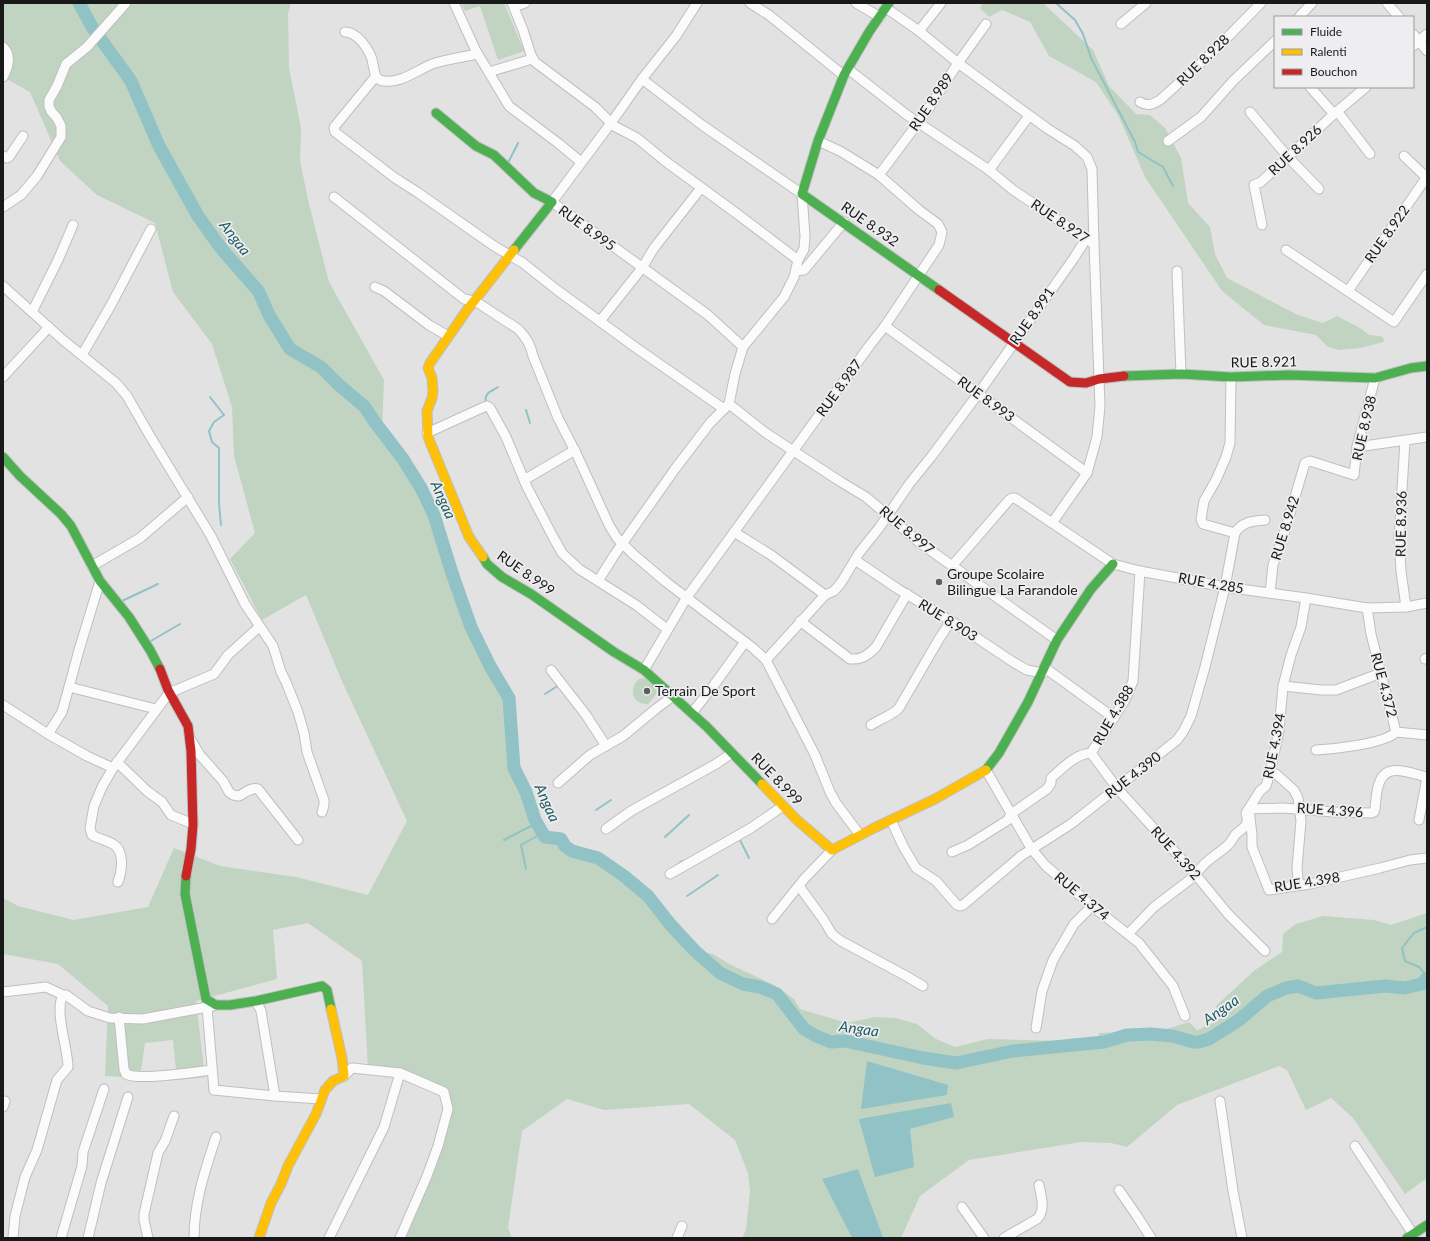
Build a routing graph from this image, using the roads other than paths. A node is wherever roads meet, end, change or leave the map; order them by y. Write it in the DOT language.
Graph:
graph roads {
  1 [pos="126,3"];
  2 [pos="454,3"];
  3 [pos="525,3"];
  4 [pos="697,3"];
  5 [pos="750,3"];
  6 [pos="856,3"];
  7 [pos="941,3"];
  8 [pos="1146,3"];
  9 [pos="1261,3"];
  10 [pos="1312,3"];
  11 [pos="1387,3"];
  12 [pos="513,5"];
  13 [pos="887,5"];
  14 [pos="1300,16"];
  15 [pos="1398,16"];
  16 [pos="880,17"];
  17 [pos="986,24"];
  18 [pos="1121,24"];
  19 [pos="919,31"];
  20 [pos="345,32"];
  21 [pos="1427,34"];
  22 [pos="1415,40"];
  23 [pos="1274,41"];
  24 [pos="3,47"];
  25 [pos="1427,51"];
  26 [pos="477,54"];
  27 [pos="532,59"];
  28 [pos="958,62"];
  29 [pos="489,72"];
  30 [pos="845,72"];
  31 [pos="376,76"];
  32 [pos="3,77"];
  33 [pos="642,79"];
  34 [pos="1311,88"];
  35 [pos="1365,88"];
  36 [pos="1140,102"];
  37 [pos="436,112"];
  38 [pos="1250,112"];
  39 [pos="1336,112"];
  40 [pos="1029,116"];
  41 [pos="918,122"];
  42 [pos="611,123"];
  43 [pos="23,136"];
  44 [pos="818,141"];
  45 [pos="1168,141"];
  46 [pos="1370,154"];
  47 [pos="3,156"];
  48 [pos="1404,156"];
  49 [pos="1288,157"];
  50 [pos="581,162"];
  51 [pos="989,170"];
  52 [pos="879,175"];
  53 [pos="1426,178"];
  54 [pos="700,188"];
  55 [pos="1319,188"];
  56 [pos="802,194"];
  57 [pos="334,197"];
  58 [pos="552,202"];
  59 [pos="3,207"];
  60 [pos="844,222"];
  61 [pos="73,225"];
  62 [pos="1262,225"];
  63 [pos="151,229"];
  64 [pos="1086,239"];
  65 [pos="1094,244"];
  66 [pos="1286,250"];
  67 [pos="511,255"];
  68 [pos="798,260"];
  69 [pos="642,268"];
  70 [pos="796,271"];
  71 [pos="1178,271"];
  72 [pos="1427,274"];
  73 [pos="919,275"];
  74 [pos="3,286"];
  75 [pos="375,287"];
  76 [pos="1348,291"];
  77 [pos="475,301"];
  78 [pos="32,312"];
  79 [pos="600,321"];
  80 [pos="885,326"];
  81 [pos="49,327"];
  82 [pos="448,336"];
  83 [pos="1014,342"];
  84 [pos="743,346"];
  85 [pos="82,355"];
  86 [pos="1427,366"];
  87 [pos="1181,374"];
  88 [pos="3,377"];
  89 [pos="1231,377"];
  90 [pos="1376,378"];
  91 [pos="1100,379"];
  92 [pos="978,394"];
  93 [pos="726,406"];
  94 [pos="427,433"];
  95 [pos="1427,437"];
  96 [pos="1405,441"];
  97 [pos="1357,447"];
  98 [pos="575,450"];
  99 [pos="794,451"];
  100 [pos="3,457"];
  101 [pos="1305,463"];
  102 [pos="1087,473"];
  103 [pos="524,480"];
  104 [pos="188,498"];
  105 [pos="888,516"];
  106 [pos="1265,520"];
  107 [pos="1052,523"];
  108 [pos="734,532"];
  109 [pos="1235,533"];
  110 [pos="622,544"];
  111 [pos="855,560"];
  112 [pos="1112,564"];
  113 [pos="92,566"];
  114 [pos="952,566"];
  115 [pos="1140,571"];
  116 [pos="100,581"];
  117 [pos="598,581"];
  118 [pos="1224,587"];
  119 [pos="1270,593"];
  120 [pos="907,594"];
  121 [pos="825,595"];
  122 [pos="687,597"];
  123 [pos="1306,598"];
  124 [pos="1427,604"];
  125 [pos="1406,607"];
  126 [pos="1367,608"];
  127 [pos="800,621"];
  128 [pos="951,621"];
  129 [pos="259,627"];
  130 [pos="667,629"];
  131 [pos="1057,640"];
  132 [pos="745,642"];
  133 [pos="766,660"];
  134 [pos="551,670"];
  135 [pos="644,670"];
  136 [pos="1044,671"];
  137 [pos="1381,673"];
  138 [pos="1283,686"];
  139 [pos="69,687"];
  140 [pos="169,693"];
  141 [pos="673,696"];
  142 [pos="3,705"];
  143 [pos="156,709"];
  144 [pos="692,713"];
  145 [pos="1114,718"];
  146 [pos="871,725"];
  147 [pos="1396,732"];
  148 [pos="48,734"];
  149 [pos="1427,734"];
  150 [pos="189,737"];
  151 [pos="606,746"];
  152 [pos="1316,750"];
  153 [pos="732,753"];
  154 [pos="1091,753"];
  155 [pos="115,765"];
  156 [pos="986,770"];
  157 [pos="1270,773"];
  158 [pos="1427,777"];
  159 [pos="558,783"];
  160 [pos="1117,788"];
  161 [pos="783,806"];
  162 [pos="1249,809"];
  163 [pos="1298,809"];
  164 [pos="322,812"];
  165 [pos="1011,814"];
  166 [pos="891,820"];
  167 [pos="1419,820"];
  168 [pos="193,824"];
  169 [pos="606,829"];
  170 [pos="860,835"];
  171 [pos="298,840"];
  172 [pos="1031,848"];
  173 [pos="832,850"];
  174 [pos="952,852"];
  175 [pos="1427,858"];
  176 [pos="670,874"];
  177 [pos="1196,875"];
  178 [pos="118,882"];
  179 [pos="1300,885"];
  180 [pos="799,886"];
  181 [pos="1092,906"];
  182 [pos="772,919"];
  183 [pos="1128,934"];
  184 [pos="1265,951"];
  185 [pos="923,986"];
  186 [pos="3,992"];
  187 [pos="63,995"];
  188 [pos="256,1001"];
  189 [pos="212,1006"];
  190 [pos="1185,1016"];
  191 [pos="119,1018"];
  192 [pos="1036,1028"];
  193 [pos="212,1070"];
  194 [pos="400,1073"];
  195 [pos="344,1076"];
  196 [pos="104,1089"];
  197 [pos="275,1096"];
  198 [pos="128,1098"];
  199 [pos="321,1099"];
  200 [pos="1220,1101"];
  201 [pos="174,1116"];
  202 [pos="216,1137"];
  203 [pos="1355,1146"];
  204 [pos="1039,1185"];
  205 [pos="1119,1190"];
  206 [pos="962,1207"];
  207 [pos="682,1226"];
  208 [pos="1418,1233"];
  209 [pos="13,1238"];
  210 [pos="61,1238"];
  211 [pos="88,1238"];
  212 [pos="148,1238"];
  213 [pos="194,1238"];
  214 [pos="259,1238"];
  215 [pos="329,1238"];
  216 [pos="400,1238"];
  217 [pos="677,1238"];
  218 [pos="984,1238"];
  219 [pos="1004,1238"];
  220 [pos="1151,1238"];
  221 [pos="1242,1238"];
  1 -- 59 [label="street"];
  2 -- 26 [label="street"];
  3 -- 12 [label="street"];
  4 -- 33 [label="street, RUE 8.995"];
  5 -- 30 [label="street, RUE 8.927"];
  6 -- 16 [label="street"];
  7 -- 19 [label="street"];
  8 -- 18 [label="street"];
  9 -- 36 [label="street, RUE 8.928"];
  10 -- 14 [label="street"];
  11 -- 15 [label="street"];
  12 -- 27 [label="street"];
  13 -- 16 [label="street"];
  13 -- 19 [label="street, RUE 8.989"];
  16 -- 30 [label="street"];
  17 -- 28 [label="street"];
  19 -- 28 [label="street, RUE 8.989"];
  20 -- 31 [label="street"];
  21 -- 22 [label="street"];
  22 -- 25 [label="street"];
  23 -- 45 [label="street"];
  24 -- 32 [label="street"];
  26 -- 29 [label="street"];
  26 -- 31 [label="street"];
  27 -- 29 [label="street"];
  27 -- 42 [label="street"];
  28 -- 40 [label="street"];
  28 -- 41 [label="street, RUE 8.989"];
  29 -- 50 [label="street"];
  30 -- 41 [label="street, RUE 8.927"];
  30 -- 44 [label="street"];
  31 -- 67 [label="street, RUE 8.997"];
  33 -- 42 [label="street, RUE 8.995"];
  33 -- 56 [label="street"];
  34 -- 39 [label="street"];
  35 -- 39 [label="street, RUE 8.926"];
  37 -- 58 [label="street"];
  38 -- 49 [label="street"];
  39 -- 46 [label="street"];
  39 -- 49 [label="street, RUE 8.926"];
  40 -- 51 [label="street"];
  40 -- 65 [label="street"];
  41 -- 51 [label="street, RUE 8.927"];
  41 -- 52 [label="street, RUE 8.989"];
  42 -- 50 [label="street, RUE 8.995"];
  42 -- 54 [label="street"];
  43 -- 47 [label="street"];
  44 -- 52 [label="street, RUE 8.987"];
  44 -- 56 [label="street"];
  48 -- 53 [label="street"];
  49 -- 55 [label="street"];
  49 -- 62 [label="street, RUE 8.926"];
  50 -- 58 [label="street, RUE 8.995"];
  51 -- 64 [label="street, RUE 8.927"];
  52 -- 73 [label="street, RUE 8.987"];
  53 -- 76 [label="street, RUE 8.922"];
  54 -- 68 [label="street"];
  54 -- 69 [label="street"];
  56 -- 60 [label="street, RUE 8.932"];
  56 -- 68 [label="street"];
  57 -- 77 [label="street"];
  58 -- 67 [label="street, RUE 8.999"];
  58 -- 69 [label="street, RUE 8.995"];
  60 -- 70 [label="street"];
  60 -- 73 [label="street, RUE 8.932"];
  61 -- 78 [label="street"];
  63 -- 85 [label="street"];
  64 -- 65 [label="street, RUE 8.927"];
  64 -- 83 [label="street, RUE 8.991"];
  65 -- 91 [label="street, RUE 8.927"];
  66 -- 76 [label="street"];
  67 -- 77 [label="street, RUE 8.999"];
  67 -- 79 [label="street, RUE 8.997"];
  68 -- 70 [label="street"];
  69 -- 79 [label="street"];
  69 -- 84 [label="street, RUE 8.995"];
  70 -- 84 [label="street"];
  71 -- 87 [label="street"];
  72 -- 76 [label="street"];
  73 -- 80 [label="street, RUE 8.987"];
  73 -- 83 [label="street, RUE 8.932"];
  74 -- 78 [label="street"];
  75 -- 82 [label="street"];
  77 -- 82 [label="street, RUE 8.999"];
  77 -- 98 [label="street"];
  78 -- 81 [label="street"];
  79 -- 93 [label="street, RUE 8.997"];
  80 -- 92 [label="street, RUE 8.993"];
  80 -- 99 [label="street, RUE 8.987"];
  81 -- 85 [label="street"];
  81 -- 88 [label="street"];
  82 -- 94 [label="street, RUE 8.999"];
  83 -- 91 [label="street, RUE 8.932"];
  83 -- 92 [label="street, RUE 8.991"];
  84 -- 93 [label="street"];
  85 -- 104 [label="street"];
  86 -- 90 [label="street, RUE 8.921"];
  87 -- 89 [label="street, RUE 8.921"];
  87 -- 91 [label="street, RUE 8.921"];
  89 -- 90 [label="street, RUE 8.921"];
  89 -- 109 [label="street"];
  90 -- 97 [label="street, RUE 8.938"];
  91 -- 102 [label="street, RUE 8.927"];
  92 -- 102 [label="street, RUE 8.993"];
  92 -- 105 [label="street, RUE 8.991"];
  93 -- 99 [label="street, RUE 8.997"];
  93 -- 110 [label="street"];
  94 -- 103 [label="street"];
  94 -- 135 [label="street, RUE 8.999"];
  95 -- 96 [label="street"];
  96 -- 97 [label="street"];
  96 -- 125 [label="street, RUE 8.936"];
  97 -- 101 [label="street, RUE 8.938"];
  98 -- 103 [label="street"];
  98 -- 110 [label="street"];
  99 -- 105 [label="street, RUE 8.997"];
  99 -- 108 [label="street, RUE 8.987"];
  100 -- 113 [label="street"];
  101 -- 119 [label="street, RUE 8.942"];
  102 -- 107 [label="street, RUE 8.927"];
  103 -- 117 [label="street"];
  104 -- 113 [label="street"];
  104 -- 129 [label="street"];
  105 -- 111 [label="street, RUE 8.991"];
  105 -- 114 [label="street, RUE 8.997"];
  106 -- 109 [label="street"];
  107 -- 112 [label="street, RUE 4.285"];
  107 -- 114 [label="street, RUE 4.285"];
  108 -- 121 [label="street"];
  108 -- 122 [label="street, RUE 8.987"];
  109 -- 118 [label="street"];
  110 -- 117 [label="street"];
  110 -- 122 [label="street"];
  111 -- 120 [label="street, RUE 8.903"];
  111 -- 121 [label="street, RUE 8.991"];
  112 -- 115 [label="street, RUE 4.285"];
  112 -- 131 [label="street"];
  113 -- 116 [label="street"];
  114 -- 131 [label="street, RUE 8.997"];
  115 -- 118 [label="street, RUE 4.285"];
  115 -- 145 [label="street, RUE 4.388"];
  116 -- 139 [label="street"];
  116 -- 140 [label="street"];
  117 -- 130 [label="street"];
  118 -- 119 [label="street, RUE 4.285"];
  118 -- 160 [label="street, RUE 4.390"];
  119 -- 123 [label="street, RUE 4.285"];
  120 -- 127 [label="street"];
  120 -- 128 [label="street, RUE 8.903"];
  121 -- 127 [label="street, RUE 8.991"];
  122 -- 130 [label="street, RUE 8.987"];
  122 -- 132 [label="street"];
  123 -- 126 [label="street, RUE 4.285"];
  123 -- 138 [label="street, RUE 4.394"];
  124 -- 125 [label="street, RUE 4.285"];
  125 -- 126 [label="street, RUE 4.285"];
  126 -- 137 [label="street, RUE 4.372"];
  127 -- 133 [label="street, RUE 8.991"];
  128 -- 136 [label="street, RUE 8.903"];
  128 -- 146 [label="street"];
  129 -- 140 [label="street"];
  129 -- 164 [label="street"];
  130 -- 135 [label="street, RUE 8.987"];
  131 -- 136 [label="street"];
  132 -- 133 [label="street"];
  132 -- 144 [label="street"];
  133 -- 170 [label="street"];
  134 -- 151 [label="street"];
  135 -- 141 [label="street, RUE 8.999"];
  136 -- 145 [label="street"];
  136 -- 156 [label="street"];
  137 -- 138 [label="street"];
  137 -- 147 [label="street, RUE 4.372"];
  138 -- 157 [label="street, RUE 4.394"];
  139 -- 143 [label="street"];
  139 -- 148 [label="street"];
  140 -- 143 [label="street"];
  140 -- 150 [label="street"];
  141 -- 144 [label="street, RUE 8.999"];
  141 -- 151 [label="street"];
  142 -- 148 [label="street"];
  143 -- 155 [label="street"];
  144 -- 153 [label="street, RUE 8.999"];
  145 -- 154 [label="street, RUE 4.388"];
  147 -- 149 [label="street, RUE 4.372"];
  147 -- 152 [label="street"];
  148 -- 155 [label="street"];
  150 -- 168 [label="street"];
  150 -- 171 [label="street"];
  151 -- 159 [label="street"];
  153 -- 161 [label="street, RUE 8.999"];
  153 -- 169 [label="street"];
  154 -- 160 [label="street, RUE 4.392"];
  154 -- 165 [label="street, RUE 4.388"];
  155 -- 168 [label="street"];
  155 -- 178 [label="street"];
  156 -- 165 [label="street, RUE 4.374"];
  156 -- 166 [label="street"];
  157 -- 162 [label="street, RUE 4.394"];
  157 -- 163 [label="street"];
  158 -- 163 [label="street, RUE 4.396"];
  158 -- 167 [label="street"];
  160 -- 172 [label="street, RUE 4.390"];
  160 -- 177 [label="street, RUE 4.392"];
  161 -- 173 [label="street, RUE 8.999"];
  161 -- 176 [label="street"];
  162 -- 163 [label="street, RUE 4.396"];
  162 -- 177 [label="street, RUE 4.394"];
  162 -- 179 [label="street, RUE 4.398"];
  163 -- 179 [label="street"];
  165 -- 172 [label="street, RUE 4.374"];
  165 -- 174 [label="street, RUE 4.388"];
  166 -- 170 [label="street"];
  166 -- 172 [label="street, RUE 4.390"];
  168 -- 189 [label="street"];
  170 -- 173 [label="street"];
  172 -- 181 [label="street, RUE 4.374"];
  173 -- 180 [label="street"];
  175 -- 179 [label="street, RUE 4.398"];
  177 -- 183 [label="street, RUE 4.394"];
  177 -- 184 [label="street, RUE 4.392"];
  180 -- 182 [label="street"];
  180 -- 185 [label="street"];
  181 -- 183 [label="street, RUE 4.374"];
  181 -- 192 [label="street"];
  183 -- 190 [label="street, RUE 4.374"];
  186 -- 187 [label="street"];
  187 -- 191 [label="street"];
  187 -- 209 [label="street"];
  188 -- 189 [label="street"];
  188 -- 195 [label="street"];
  188 -- 197 [label="street"];
  189 -- 191 [label="street"];
  189 -- 193 [label="street"];
  191 -- 193 [label="street"];
  193 -- 197 [label="street"];
  194 -- 195 [label="street"];
  194 -- 215 [label="street"];
  194 -- 216 [label="street"];
  195 -- 199 [label="street"];
  196 -- 210 [label="street"];
  197 -- 199 [label="street"];
  198 -- 211 [label="street"];
  199 -- 214 [label="street"];
  200 -- 221 [label="street"];
  201 -- 212 [label="street"];
  202 -- 213 [label="street"];
  203 -- 208 [label="street"];
  204 -- 219 [label="street"];
  205 -- 220 [label="street"];
  206 -- 218 [label="street"];
  207 -- 217 [label="street"];
}
